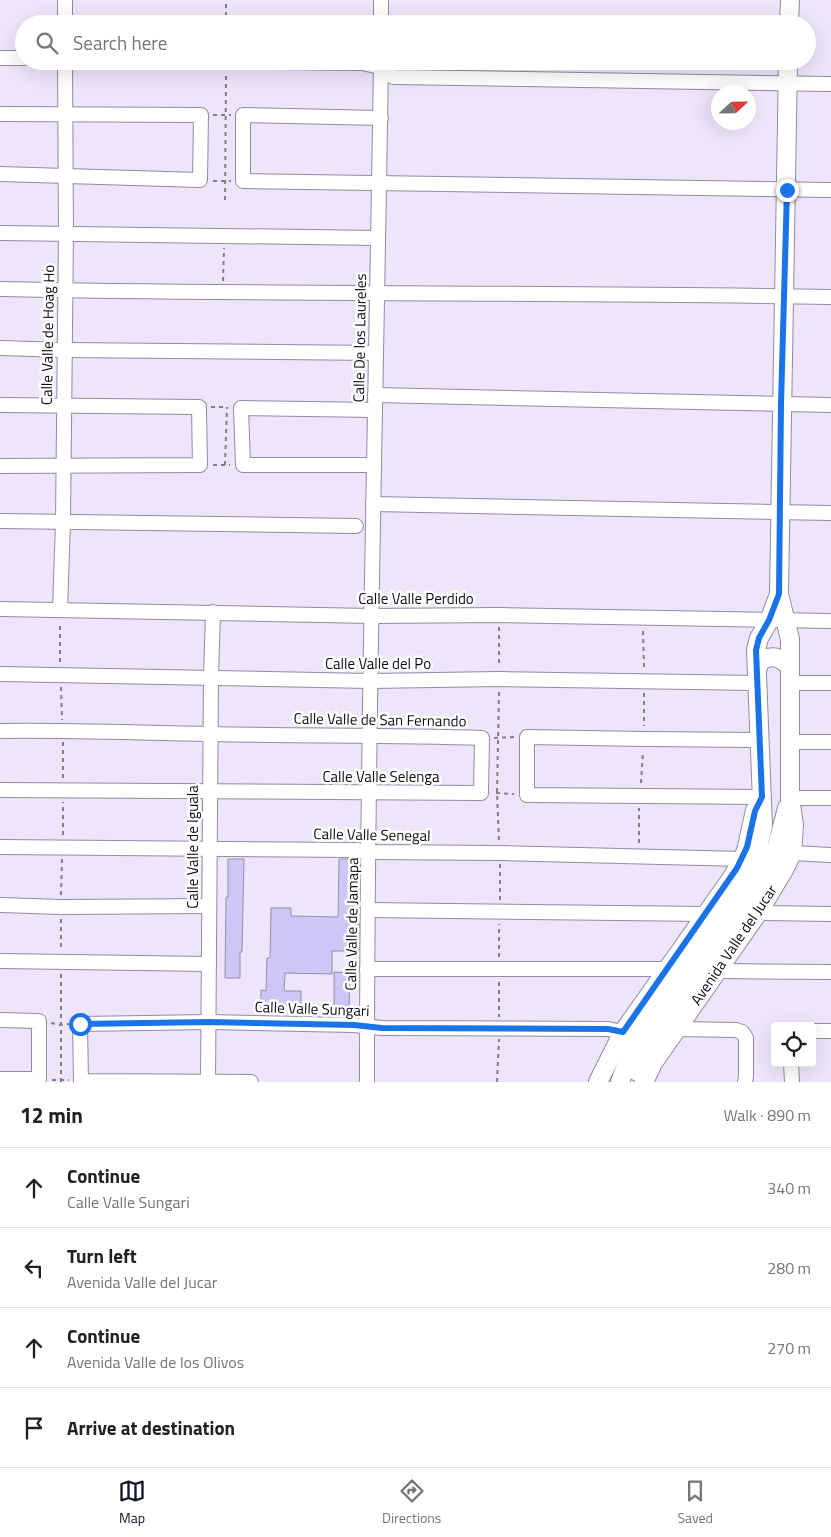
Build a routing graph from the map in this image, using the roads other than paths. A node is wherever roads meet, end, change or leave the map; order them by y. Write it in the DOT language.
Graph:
graph roads {
  1 [pos="66,0"];
  2 [pos="381,0"];
  3 [pos="790,0"];
  4 [pos="65,15"];
  5 [pos="381,15"];
  6 [pos="789,15"];
  7 [pos="0,58"];
  8 [pos="15,58"];
  9 [pos="65,70"];
  10 [pos="380,70"];
  11 [pos="384,70"];
  12 [pos="788,70"];
  13 [pos="788,84"];
  14 [pos="831,84"];
  15 [pos="0,114"];
  16 [pos="64,115"];
  17 [pos="380,118"];
  18 [pos="0,174"];
  19 [pos="66,175"];
  20 [pos="379,183"];
  21 [pos="787,190"];
  22 [pos="831,190"];
  23 [pos="0,233"];
  24 [pos="66,233"];
  25 [pos="378,238"];
  26 [pos="0,290"];
  27 [pos="65,291"];
  28 [pos="377,293"];
  29 [pos="784,296"];
  30 [pos="831,297"];
  31 [pos="0,348"];
  32 [pos="64,350"];
  33 [pos="376,353"];
  34 [pos="375,395"];
  35 [pos="781,404"];
  36 [pos="831,405"];
  37 [pos="0,406"];
  38 [pos="64,406"];
  39 [pos="375,410"];
  40 [pos="373,465"];
  41 [pos="0,466"];
  42 [pos="63,466"];
  43 [pos="373,504"];
  44 [pos="780,512"];
  45 [pos="831,513"];
  46 [pos="0,521"];
  47 [pos="63,522"];
  48 [pos="356,526"];
  49 [pos="0,609"];
  50 [pos="60,610"];
  51 [pos="212,612"];
  52 [pos="372,616"];
  53 [pos="777,621"];
  54 [pos="831,622"];
  55 [pos="0,674"];
  56 [pos="790,674"];
  57 [pos="211,677"];
  58 [pos="757,677"];
  59 [pos="370,681"];
  60 [pos="831,683"];
  61 [pos="0,731"];
  62 [pos="211,734"];
  63 [pos="370,736"];
  64 [pos="759,740"];
  65 [pos="790,742"];
  66 [pos="831,742"];
  67 [pos="0,790"];
  68 [pos="210,792"];
  69 [pos="369,793"];
  70 [pos="482,793"];
  71 [pos="762,797"];
  72 [pos="790,798"];
  73 [pos="831,798"];
  74 [pos="0,847"];
  75 [pos="210,850"];
  76 [pos="369,852"];
  77 [pos="792,853"];
  78 [pos="831,854"];
  79 [pos="743,859"];
  80 [pos="0,905"];
  81 [pos="210,906"];
  82 [pos="369,910"];
  83 [pos="706,914"];
  84 [pos="758,914"];
  85 [pos="831,914"];
  86 [pos="708,946"];
  87 [pos="0,961"];
  88 [pos="209,964"];
  89 [pos="367,969"];
  90 [pos="668,969"];
  91 [pos="718,970"];
  92 [pos="831,972"];
  93 [pos="0,1020"];
  94 [pos="209,1022"];
  95 [pos="367,1026"];
  96 [pos="677,1029"];
  97 [pos="816,1031"];
  98 [pos="831,1031"];
  99 [pos="623,1032"];
  100 [pos="790,1067"];
  101 [pos="0,1079"];
  102 [pos="81,1081"];
  103 [pos="208,1082"];
  104 [pos="251,1082"];
  105 [pos="367,1082"];
  106 [pos="598,1082"];
  107 [pos="620,1082"];
  108 [pos="634,1082"];
  109 [pos="644,1082"];
  110 [pos="745,1082"];
  111 [pos="792,1082"];
  1 -- 4 [label="street"];
  2 -- 5 [label="street"];
  3 -- 6 [label="main road"];
  7 -- 8 [label="street"];
  9 -- 16 [label="street, Calle Valle de Hoag Ho"];
  10 -- 17 [label="street, Calle De los Laureles"];
  11 -- 13 [label="street"];
  12 -- 13 [label="main road"];
  13 -- 14 [label="street"];
  13 -- 21 [label="main road"];
  15 -- 16 [label="street"];
  16 -- 19 [label="street, Calle Valle de Hoag Ho"];
  16 -- 19 [label="street"];
  17 -- 20 [label="street, Calle De los Laureles"];
  17 -- 20 [label="street"];
  18 -- 19 [label="street"];
  19 -- 24 [label="street, Calle Valle de Hoag Ho"];
  20 -- 21 [label="street"];
  20 -- 25 [label="street, Calle De los Laureles"];
  21 -- 22 [label="street"];
  21 -- 29 [label="main road"];
  23 -- 24 [label="street"];
  24 -- 25 [label="street"];
  24 -- 27 [label="street, Calle Valle de Hoag Ho"];
  25 -- 28 [label="street, Calle De los Laureles"];
  26 -- 27 [label="street"];
  27 -- 28 [label="street"];
  27 -- 32 [label="street, Calle Valle de Hoag Ho"];
  28 -- 29 [label="street"];
  28 -- 33 [label="street, Calle De los Laureles"];
  29 -- 30 [label="street"];
  29 -- 35 [label="main road"];
  31 -- 32 [label="street"];
  32 -- 33 [label="street"];
  32 -- 38 [label="street, Calle Valle de Hoag Ho"];
  33 -- 34 [label="street, Calle De los Laureles"];
  34 -- 35 [label="street"];
  34 -- 39 [label="street, Calle De los Laureles"];
  35 -- 36 [label="street"];
  35 -- 44 [label="main road"];
  37 -- 38 [label="street"];
  38 -- 42 [label="street, Calle Valle de Hoag Ho"];
  38 -- 42 [label="street"];
  39 -- 40 [label="street, Calle De los Laureles"];
  39 -- 40 [label="street"];
  40 -- 43 [label="street, Calle De los Laureles"];
  41 -- 42 [label="street"];
  42 -- 47 [label="street, Calle Valle de Hoag Ho"];
  43 -- 44 [label="street"];
  43 -- 52 [label="street, Calle De los Laureles"];
  44 -- 45 [label="street"];
  44 -- 53 [label="main road"];
  46 -- 47 [label="street"];
  47 -- 48 [label="street"];
  47 -- 50 [label="street, Calle Valle de Hoag Ho"];
  49 -- 50 [label="street, Calle Valle Perdido"];
  50 -- 51 [label="street, Calle Valle Perdido"];
  51 -- 52 [label="street, Calle Valle Perdido"];
  51 -- 57 [label="street, Calle Valle de Iguala"];
  52 -- 53 [label="street, Calle Valle Perdido"];
  52 -- 59 [label="street, Calle Valle de Jamapa"];
  53 -- 54 [label="street, Calle Valle Perdido"];
  53 -- 56 [label="main road, Avenida Valle del Jucar"];
  53 -- 58 [label="main road, Avenida Valle del Jucar"];
  55 -- 57 [label="street, Calle Valle del Po"];
  56 -- 58 [label="main road"];
  56 -- 60 [label="street"];
  56 -- 65 [label="main road, Avenida Valle del Jucar"];
  57 -- 59 [label="street, Calle Valle del Po"];
  57 -- 62 [label="street, Calle Valle de Iguala"];
  58 -- 59 [label="street, Calle Valle del Po"];
  58 -- 64 [label="main road, Avenida Valle del Jucar"];
  59 -- 63 [label="street, Calle Valle de Jamapa"];
  61 -- 62 [label="street, Calle Valle de San Fernando"];
  62 -- 63 [label="street, Calle Valle de San Fernando"];
  62 -- 68 [label="street, Calle Valle de Iguala"];
  63 -- 69 [label="street, Calle Valle de Jamapa"];
  63 -- 70 [label="street, Calle Valle de San Fernando"];
  64 -- 71 [label="main road, Avenida Valle del Jucar"];
  64 -- 71 [label="street"];
  65 -- 66 [label="street"];
  65 -- 72 [label="main road, Avenida Valle del Jucar"];
  67 -- 68 [label="street, Calle Valle Selenga"];
  68 -- 69 [label="street, Calle Valle Selenga"];
  68 -- 75 [label="street, Calle Valle de Iguala"];
  69 -- 70 [label="street, Calle Valle Selenga"];
  69 -- 76 [label="street, Calle Valle de Jamapa"];
  71 -- 79 [label="main road, Avenida Valle del Jucar"];
  71 -- 86 [label="main road, Avenida Valle del Jucar"];
  72 -- 73 [label="street"];
  72 -- 77 [label="main road, Avenida Valle del Jucar"];
  72 -- 86 [label="main road, Avenida Valle del Jucar"];
  74 -- 75 [label="street, Calle Valle Senegal"];
  75 -- 76 [label="street, Calle Valle Senegal"];
  75 -- 81 [label="street, Calle Valle de Iguala"];
  76 -- 79 [label="street, Calle Valle Senegal"];
  76 -- 82 [label="street, Calle Valle de Jamapa"];
  77 -- 78 [label="street"];
  77 -- 84 [label="main road, Avenida Valle del Jucar"];
  79 -- 83 [label="main road, Avenida Valle del Jucar"];
  80 -- 81 [label="street"];
  81 -- 88 [label="street, Calle Valle de Iguala"];
  82 -- 83 [label="street"];
  82 -- 89 [label="street, Calle Valle de Jamapa"];
  83 -- 90 [label="main road, Avenida Valle del Jucar"];
  84 -- 85 [label="street"];
  84 -- 91 [label="main road, Avenida Valle del Jucar"];
  86 -- 107 [label="main road, Avenida Valle del Jucar"];
  86 -- 108 [label="main road, Avenida Valle del Jucar"];
  87 -- 88 [label="street"];
  88 -- 94 [label="street, Calle Valle de Iguala"];
  89 -- 90 [label="street"];
  89 -- 95 [label="street, Calle Valle de Jamapa"];
  90 -- 99 [label="main road, Avenida Valle del Jucar"];
  91 -- 92 [label="street"];
  91 -- 96 [label="main road, Avenida Valle del Jucar"];
  93 -- 101 [label="street"];
  94 -- 95 [label="street, Calle Valle Sungari"];
  94 -- 102 [label="street, Calle Valle Sungari"];
  94 -- 103 [label="street, Calle Valle de Iguala"];
  95 -- 99 [label="street, Calle Valle Sungari"];
  95 -- 105 [label="street, Calle Valle de Jamapa"];
  96 -- 109 [label="main road, Avenida Valle del Jucar"];
  96 -- 110 [label="street"];
  97 -- 98 [label="street"];
  99 -- 106 [label="main road, Avenida Valle del Jucar"];
  100 -- 111 [label="street"];
  102 -- 103 [label="street"];
  103 -- 104 [label="street"];
}
